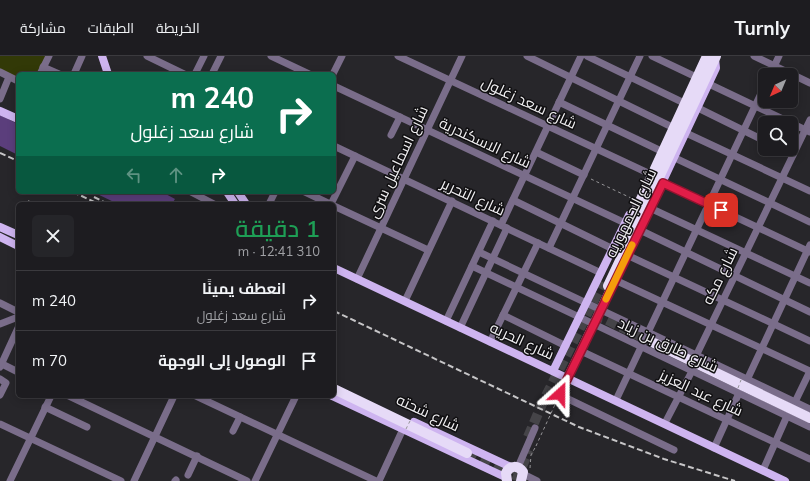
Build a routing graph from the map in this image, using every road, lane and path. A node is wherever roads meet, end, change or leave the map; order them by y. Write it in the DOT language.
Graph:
graph roads {
  1 [pos="49,56"];
  2 [pos="82,56"];
  3 [pos="102,56"];
  4 [pos="147,56"];
  5 [pos="204,56"];
  6 [pos="221,56"];
  7 [pos="271,56"];
  8 [pos="342,56"];
  9 [pos="398,56"];
  10 [pos="462,56"];
  11 [pos="527,56"];
  12 [pos="581,56"];
  13 [pos="587,56"];
  14 [pos="640,56"];
  15 [pos="652,56"];
  16 [pos="754,56"];
  17 [pos="779,56"];
  18 [pos="711,57"];
  19 [pos="774,66"];
  20 [pos="43,67"];
  21 [pos="0,72"];
  22 [pos="41,72"];
  23 [pos="54,72"];
  24 [pos="75,72"];
  25 [pos="107,72"];
  26 [pos="180,72"];
  27 [pos="196,72"];
  28 [pos="213,72"];
  29 [pos="305,72"];
  30 [pos="334,72"];
  31 [pos="694,76"];
  32 [pos="9,77"];
  33 [pos="630,77"];
  34 [pos="571,78"];
  35 [pos="16,80"];
  36 [pos="450,81"];
  37 [pos="810,83"];
  38 [pos="709,84"];
  39 [pos="336,87"];
  40 [pos="0,99"];
  41 [pos="758,100"];
  42 [pos="619,101"];
  43 [pos="559,102"];
  44 [pos="682,102"];
  45 [pos="755,106"];
  46 [pos="698,108"];
  47 [pos="0,110"];
  48 [pos="776,116"];
  49 [pos="400,117"];
  50 [pos="16,118"];
  51 [pos="810,120"];
  52 [pos="608,125"];
  53 [pos="548,126"];
  54 [pos="670,126"];
  55 [pos="798,126"];
  56 [pos="427,130"];
  57 [pos="744,131"];
  58 [pos="808,131"];
  59 [pos="686,133"];
  60 [pos="391,135"];
  61 [pos="758,138"];
  62 [pos="336,147"];
  63 [pos="798,147"];
  64 [pos="596,149"];
  65 [pos="659,150"];
  66 [pos="536,152"];
  67 [pos="732,155"];
  68 [pos="355,156"];
  69 [pos="793,156"];
  70 [pos="675,158"];
  71 [pos="648,173"];
  72 [pos="584,175"];
  73 [pos="525,176"];
  74 [pos="782,178"];
  75 [pos="404,179"];
  76 [pos="721,180"];
  77 [pos="663,183"];
  78 [pos="810,191"];
  79 [pos="195,194"];
  80 [pos="309,194"];
  81 [pos="336,194"];
  82 [pos="573,198"];
  83 [pos="513,200"];
  84 [pos="635,200"];
  85 [pos="452,201"];
  86 [pos="210,202"];
  87 [pos="327,202"];
  88 [pos="770,203"];
  89 [pos="709,204"];
  90 [pos="336,207"];
  91 [pos="650,208"];
  92 [pos="493,222"];
  93 [pos="810,222"];
  94 [pos="561,223"];
  95 [pos="625,224"];
  96 [pos="504,226"];
  97 [pos="0,227"];
  98 [pos="381,228"];
  99 [pos="758,228"];
  100 [pos="638,230"];
  101 [pos="697,230"];
  102 [pos="16,234"];
  103 [pos="0,237"];
  104 [pos="538,243"];
  105 [pos="16,245"];
  106 [pos="549,248"];
  107 [pos="613,249"];
  108 [pos="809,249"];
  109 [pos="428,250"];
  110 [pos="479,252"];
  111 [pos="686,252"];
  112 [pos="746,253"];
  113 [pos="627,255"];
  114 [pos="492,258"];
  115 [pos="472,266"];
  116 [pos="336,269"];
  117 [pos="486,273"];
  118 [pos="524,273"];
  119 [pos="734,276"];
  120 [pos="796,276"];
  121 [pos="674,277"];
  122 [pos="357,279"];
  123 [pos="607,283"];
  124 [pos="810,283"];
  125 [pos="516,288"];
  126 [pos="594,289"];
  127 [pos="723,300"];
  128 [pos="784,300"];
  129 [pos="404,301"];
  130 [pos="663,302"];
  131 [pos="0,303"];
  132 [pos="586,304"];
  133 [pos="16,311"];
  134 [pos="600,311"];
  135 [pos="810,312"];
  136 [pos="503,315"];
  137 [pos="16,318"];
  138 [pos="580,318"];
  139 [pos="446,321"];
  140 [pos="0,324"];
  141 [pos="594,324"];
  142 [pos="773,324"];
  143 [pos="711,325"];
  144 [pos="460,328"];
  145 [pos="16,332"];
  146 [pos="648,333"];
  147 [pos="810,341"];
  148 [pos="490,342"];
  149 [pos="654,343"];
  150 [pos="566,346"];
  151 [pos="642,347"];
  152 [pos="762,348"];
  153 [pos="581,351"];
  154 [pos="696,356"];
  155 [pos="1,365"];
  156 [pos="16,371"];
  157 [pos="553,371"];
  158 [pos="692,371"];
  159 [pos="810,371"];
  160 [pos="629,374"];
  161 [pos="567,378"];
  162 [pos="0,379"];
  163 [pos="744,380"];
  164 [pos="336,385"];
  165 [pos="336,390"];
  166 [pos="738,391"];
  167 [pos="0,395"];
  168 [pos="678,397"];
  169 [pos="50,398"];
  170 [pos="74,398"];
  171 [pos="173,398"];
  172 [pos="200,398"];
  173 [pos="295,398"];
  174 [pos="336,398"];
  175 [pos="558,398"];
  176 [pos="616,400"];
  177 [pos="795,402"];
  178 [pos="45,407"];
  179 [pos="810,409"];
  180 [pos="787,416"];
  181 [pos="240,417"];
  182 [pos="810,418"];
  183 [pos="727,420"];
  184 [pos="410,421"];
  185 [pos="665,423"];
  186 [pos="0,424"];
  187 [pos="87,427"];
  188 [pos="810,427"];
  189 [pos="535,428"];
  190 [pos="405,429"];
  191 [pos="233,432"];
  192 [pos="277,434"];
  193 [pos="155,436"];
  194 [pos="31,438"];
  195 [pos="775,443"];
  196 [pos="714,448"];
  197 [pos="674,450"];
  198 [pos="467,452"];
  199 [pos="196,456"];
  200 [pos="489,457"];
  201 [pos="810,459"];
  202 [pos="484,466"];
  203 [pos="762,470"];
  204 [pos="521,473"];
  205 [pos="188,476"];
  206 [pos="506,480"];
  207 [pos="10,481"];
  208 [pos="121,481"];
  209 [pos="134,481"];
  210 [pos="247,481"];
  211 [pos="255,481"];
  212 [pos="376,481"];
  213 [pos="379,481"];
  214 [pos="537,481"];
  215 [pos="784,481"];
  1 -- 20 [label="street"];
  2 -- 24 [label="street"];
  3 -- 25 [label="main road"];
  4 -- 26 [label="street"];
  5 -- 27 [label="street"];
  6 -- 28 [label="street"];
  7 -- 29 [label="street"];
  8 -- 30 [label="street"];
  9 -- 36 [label="street, شارع سعد زغلول"];
  10 -- 36 [label="street, شارع اسماعيل سرى"];
  11 -- 34 [label="street"];
  12 -- 34 [label="street"];
  13 -- 33 [label="street"];
  14 -- 33 [label="street"];
  15 -- 31 [label="street"];
  16 -- 19 [label="street"];
  17 -- 19 [label="street"];
  18 -- 31 [label="main road, شارع الجمهوريه"];
  18 -- 38 [label="main road, شارع الجمهوريه"];
  18 -- 123 [label="highway, شارع الجمهوريه"];
  19 -- 37 [label="street"];
  20 -- 22 [label="street"];
  20 -- 23 [label="street"];
  21 -- 32 [label="street"];
  31 -- 44 [label="main road, شارع الجمهوريه"];
  32 -- 35 [label="street"];
  32 -- 40 [label="street"];
  33 -- 42 [label="street"];
  33 -- 44 [label="street"];
  34 -- 42 [label="street"];
  34 -- 43 [label="street"];
  36 -- 53 [label="street, شارع سعد زغلول"];
  36 -- 56 [label="street, شارع اسماعيل سرى"];
  38 -- 45 [label="street"];
  38 -- 46 [label="main road, شارع الجمهوريه"];
  39 -- 49 [label="street, شارع الاسكندرية"];
  41 -- 45 [label="street"];
  42 -- 52 [label="street"];
  42 -- 54 [label="street"];
  43 -- 52 [label="street"];
  43 -- 53 [label="street"];
  44 -- 54 [label="main road, شارع الجمهوريه"];
  45 -- 48 [label="street"];
  45 -- 57 [label="street"];
  46 -- 57 [label="street"];
  46 -- 59 [label="main road, شارع الجمهوريه"];
  47 -- 50 [label="main road"];
  49 -- 56 [label="street, شارع الاسكندرية"];
  49 -- 60 [label="street"];
  51 -- 58 [label="street, شارع مكه"];
  52 -- 64 [label="street"];
  52 -- 65 [label="street"];
  53 -- 64 [label="street, شارع سعد زغلول"];
  53 -- 66 [label="street"];
  54 -- 65 [label="main road, شارع الجمهوريه"];
  55 -- 58 [label="street"];
  56 -- 73 [label="street, شارع الاسكندرية"];
  56 -- 75 [label="street, شارع اسماعيل سرى"];
  57 -- 61 [label="street"];
  57 -- 67 [label="street"];
  58 -- 63 [label="street, شارع مكه"];
  59 -- 67 [label="street"];
  59 -- 70 [label="main road, شارع الجمهوريه"];
  62 -- 68 [label="street, شارع التحرير"];
  64 -- 71 [label="street, شارع سعد زغلول"];
  64 -- 72 [label="street"];
  65 -- 71 [label="main road, شارع الجمهوريه"];
  66 -- 72 [label="street"];
  66 -- 73 [label="street"];
  67 -- 74 [label="street"];
  67 -- 76 [label="street"];
  68 -- 75 [label="street, شارع التحرير"];
  68 -- 81 [label="street"];
  69 -- 74 [label="street, شارع مكه"];
  70 -- 76 [label="street"];
  70 -- 77 [label="main road, شارع الجمهوريه"];
  71 -- 84 [label="main road, شارع الجمهوريه"];
  72 -- 82 [label="street"];
  72 -- 84 [label="path"];
  73 -- 82 [label="street, شارع الاسكندرية"];
  73 -- 83 [label="street"];
  74 -- 78 [label="street"];
  74 -- 88 [label="street, شارع مكه"];
  75 -- 85 [label="street, شارع التحرير"];
  75 -- 98 [label="street, شارع اسماعيل سرى"];
  76 -- 88 [label="street"];
  76 -- 89 [label="street"];
  77 -- 89 [label="street"];
  77 -- 91 [label="main road, شارع الجمهوريه"];
  79 -- 86 [label="street"];
  80 -- 87 [label="street"];
  82 -- 94 [label="street"];
  82 -- 95 [label="street, شارع الاسكندرية"];
  83 -- 94 [label="street"];
  83 -- 96 [label="street"];
  84 -- 95 [label="main road, شارع الجمهوريه"];
  85 -- 92 [label="street, شارع التحرير"];
  85 -- 109 [label="street"];
  88 -- 93 [label="street"];
  88 -- 99 [label="street, شارع مكه"];
  89 -- 99 [label="street"];
  89 -- 101 [label="street"];
  90 -- 98 [label="street"];
  91 -- 100 [label="main road, شارع الجمهوريه"];
  91 -- 101 [label="street"];
  92 -- 96 [label="street, شارع التحرير"];
  92 -- 110 [label="street"];
  94 -- 106 [label="street"];
  94 -- 107 [label="street"];
  95 -- 100 [label="path, bridge"];
  95 -- 107 [label="main road, شارع الجمهوريه"];
  96 -- 104 [label="street, شارع التحرير"];
  96 -- 114 [label="street"];
  97 -- 102 [label="main road"];
  98 -- 109 [label="street"];
  98 -- 122 [label="street, شارع اسماعيل سرى"];
  99 -- 108 [label="street"];
  99 -- 112 [label="street, شارع مكه"];
  100 -- 111 [label="street"];
  100 -- 113 [label="main road, شارع الجمهوريه"];
  101 -- 111 [label="street"];
  101 -- 112 [label="street"];
  103 -- 105 [label="main road"];
  104 -- 106 [label="street, شارع التحرير"];
  104 -- 118 [label="street"];
  106 -- 123 [label="street, شارع التحرير"];
  107 -- 123 [label="main road, شارع الجمهوريه"];
  108 -- 120 [label="street"];
  109 -- 129 [label="street"];
  110 -- 114 [label="street, شارع طارق بن زياد"];
  110 -- 115 [label="street"];
  111 -- 119 [label="street"];
  111 -- 121 [label="street"];
  112 -- 119 [label="street, شارع مكه"];
  112 -- 120 [label="street"];
  113 -- 121 [label="street"];
  113 -- 123 [label="main road, شارع الجمهوريه"];
  114 -- 117 [label="street"];
  114 -- 118 [label="street, شارع طارق بن زياد"];
  115 -- 117 [label="street, شارع طارق بن زياد"];
  115 -- 139 [label="street"];
  116 -- 122 [label="main road, شارع الحريه"];
  117 -- 125 [label="street, شارع طارق بن زياد"];
  117 -- 144 [label="street"];
  118 -- 125 [label="street"];
  118 -- 132 [label="street, شارع طارق بن زياد"];
  119 -- 127 [label="street, شارع مكه"];
  119 -- 128 [label="street"];
  120 -- 124 [label="street"];
  120 -- 128 [label="street"];
  121 -- 127 [label="street"];
  121 -- 130 [label="street"];
  122 -- 129 [label="main road, شارع الحريه"];
  123 -- 126 [label="main road, شارع الجمهوريه"];
  123 -- 126 [label="main road"];
  123 -- 130 [label="street, شارع التحرير"];
  123 -- 134 [label="main road, شارع الجمهوريه"];
  125 -- 136 [label="street"];
  125 -- 138 [label="street, شارع طارق بن زياد"];
  126 -- 132 [label="main road, شارع الجمهوريه"];
  127 -- 142 [label="street"];
  127 -- 143 [label="street, شارع مكه"];
  128 -- 135 [label="street"];
  128 -- 142 [label="street"];
  129 -- 139 [label="main road, شارع الحريه"];
  130 -- 143 [label="street, شارع التحرير"];
  130 -- 146 [label="street"];
  131 -- 133 [label="street"];
  132 -- 134 [label="street, شارع طارق بن زياد"];
  132 -- 138 [label="main road, شارع الجمهوريه"];
  134 -- 141 [label="main road, شارع الجمهوريه"];
  134 -- 146 [label="street, شارع طارق بن زياد"];
  136 -- 148 [label="street"];
  136 -- 150 [label="street"];
  137 -- 140 [label="street"];
  138 -- 141 [label="street, شارع طارق بن زياد"];
  138 -- 150 [label="main road, شارع الجمهوريه"];
  139 -- 144 [label="main road, شارع الحريه"];
  141 -- 151 [label="street, شارع طارق بن زياد"];
  141 -- 153 [label="main road, شارع الجمهوريه"];
  142 -- 147 [label="street"];
  142 -- 152 [label="street"];
  143 -- 152 [label="street, شارع التحرير"];
  143 -- 154 [label="street, شارع مكه"];
  144 -- 148 [label="main road, شارع الحريه"];
  145 -- 155 [label="street"];
  146 -- 151 [label="street"];
  146 -- 154 [label="street, شارع طارق بن زياد"];
  148 -- 157 [label="main road, شارع الحريه"];
  149 -- 182 [label="highway"];
  150 -- 157 [label="main road, شارع الجمهوريه"];
  151 -- 158 [label="street, شارع طارق بن زياد"];
  151 -- 160 [label="street"];
  152 -- 159 [label="street, شارع التحرير"];
  152 -- 163 [label="street"];
  153 -- 160 [label="street, شارع عبد العزيز"];
  153 -- 161 [label="main road, شارع الجمهوريه"];
  154 -- 163 [label="street, شارع طارق بن زياد"];
  155 -- 156 [label="street"];
  157 -- 161 [label="main road, شارع الحريه"];
  158 -- 166 [label="street, شارع طارق بن زياد"];
  158 -- 168 [label="street"];
  159 -- 177 [label="street"];
  160 -- 168 [label="street, شارع عبد العزيز"];
  160 -- 176 [label="street"];
  161 -- 176 [label="main road, شارع الحريه"];
  161 -- 197 [label="street"];
  162 -- 167 [label="street"];
  163 -- 166 [label="path, bridge"];
  163 -- 177 [label="street, شارع طارق بن زياد"];
  164 -- 200 [label="main road, شارع شحته"];
  165 -- 198 [label="highway"];
  166 -- 180 [label="street, شارع طارق بن زياد"];
  166 -- 183 [label="street"];
  168 -- 183 [label="street, شارع عبد العزيز"];
  168 -- 185 [label="street"];
  169 -- 178 [label="street"];
  170 -- 193 [label="street"];
  171 -- 193 [label="street"];
  172 -- 181 [label="street"];
  173 -- 192 [label="street"];
  174 -- 190 [label="main road, شارع شحته"];
  175 -- 204 [label="path, bridge"];
  176 -- 185 [label="main road, شارع الحريه"];
  177 -- 179 [label="street, شارع طارق بن زياد"];
  178 -- 187 [label="street"];
  178 -- 194 [label="street"];
  180 -- 188 [label="street, شارع طارق بن زياد"];
  180 -- 195 [label="street"];
  181 -- 191 [label="street"];
  181 -- 192 [label="street"];
  183 -- 195 [label="street, شارع عبد العزيز"];
  183 -- 196 [label="street"];
  184 -- 190 [label="path, bridge"];
  185 -- 196 [label="main road, شارع الحريه"];
  186 -- 194 [label="street"];
  189 -- 204 [label="street"];
  190 -- 202 [label="main road, شارع شحته"];
  190 -- 213 [label="street"];
  192 -- 211 [label="street"];
  192 -- 212 [label="street"];
  193 -- 199 [label="street"];
  193 -- 209 [label="street"];
  194 -- 207 [label="street"];
  194 -- 208 [label="street"];
  195 -- 201 [label="street, شارع عبد العزيز"];
  195 -- 203 [label="street"];
  196 -- 203 [label="main road, شارع الحريه"];
  199 -- 205 [label="street"];
  199 -- 210 [label="street"];
  200 -- 202 [label="main road"];
  200 -- 204 [label="main road, شارع شحته"];
  202 -- 206 [label="main road, شارع شحته"];
  203 -- 215 [label="main road, شارع الحريه"];
  204 -- 206 [label="highway"];
  204 -- 214 [label="street"];
}
